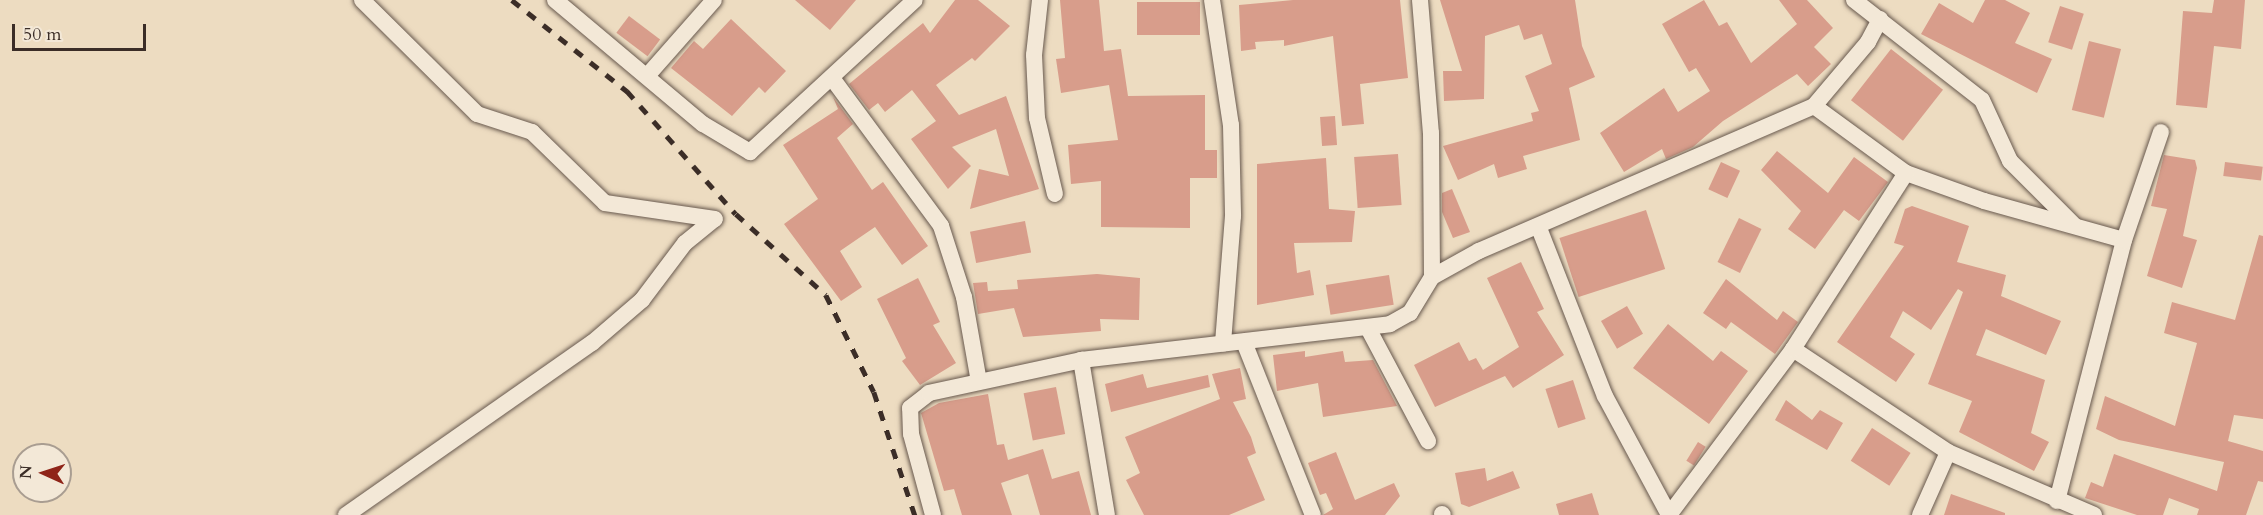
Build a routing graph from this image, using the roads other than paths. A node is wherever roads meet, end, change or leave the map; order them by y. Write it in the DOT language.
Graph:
graph roads {
  1 [pos="362,0"];
  2 [pos="555,0"];
  3 [pos="714,0"];
  4 [pos="915,0"];
  5 [pos="1040,0"];
  6 [pos="1212,0"];
  7 [pos="1420,0"];
  8 [pos="1854,0"];
  9 [pos="1880,19"];
  10 [pos="647,76"];
  11 [pos="832,78"];
  12 [pos="1814,106"];
  13 [pos="2160,132"];
  14 [pos="1906,173"];
  15 [pos="1055,194"];
  16 [pos="2076,227"];
  17 [pos="1539,228"];
  18 [pos="2124,240"];
  19 [pos="1432,277"];
  20 [pos="1368,330"];
  21 [pos="1244,342"];
  22 [pos="1223,344"];
  23 [pos="1793,349"];
  24 [pos="1082,360"];
  25 [pos="979,382"];
  26 [pos="1428,441"];
  27 [pos="1948,452"];
  28 [pos="2057,501"];
  29 [pos="346,515"];
  30 [pos="933,515"];
  31 [pos="1107,515"];
  32 [pos="1313,515"];
  33 [pos="1669,515"];
  34 [pos="1920,515"];
  35 [pos="2094,515"];
  1 -- 29 [label="street"];
  2 -- 10 [label="street"];
  3 -- 10 [label="street"];
  4 -- 11 [label="street"];
  5 -- 15 [label="street"];
  6 -- 22 [label="street"];
  7 -- 19 [label="street"];
  8 -- 9 [label="street"];
  9 -- 12 [label="street"];
  9 -- 16 [label="street"];
  10 -- 11 [label="street"];
  11 -- 25 [label="street"];
  12 -- 14 [label="street"];
  12 -- 17 [label="street"];
  13 -- 18 [label="street"];
  14 -- 16 [label="street"];
  14 -- 23 [label="street"];
  16 -- 18 [label="street"];
  17 -- 19 [label="street"];
  17 -- 33 [label="street"];
  18 -- 28 [label="street"];
  19 -- 20 [label="street"];
  20 -- 21 [label="street"];
  20 -- 26 [label="street"];
  21 -- 22 [label="street"];
  21 -- 32 [label="street"];
  22 -- 24 [label="street"];
  23 -- 27 [label="street"];
  23 -- 33 [label="street"];
  24 -- 25 [label="street"];
  24 -- 31 [label="street"];
  25 -- 30 [label="street"];
  27 -- 28 [label="street"];
  27 -- 34 [label="street"];
  28 -- 35 [label="street"];
}
